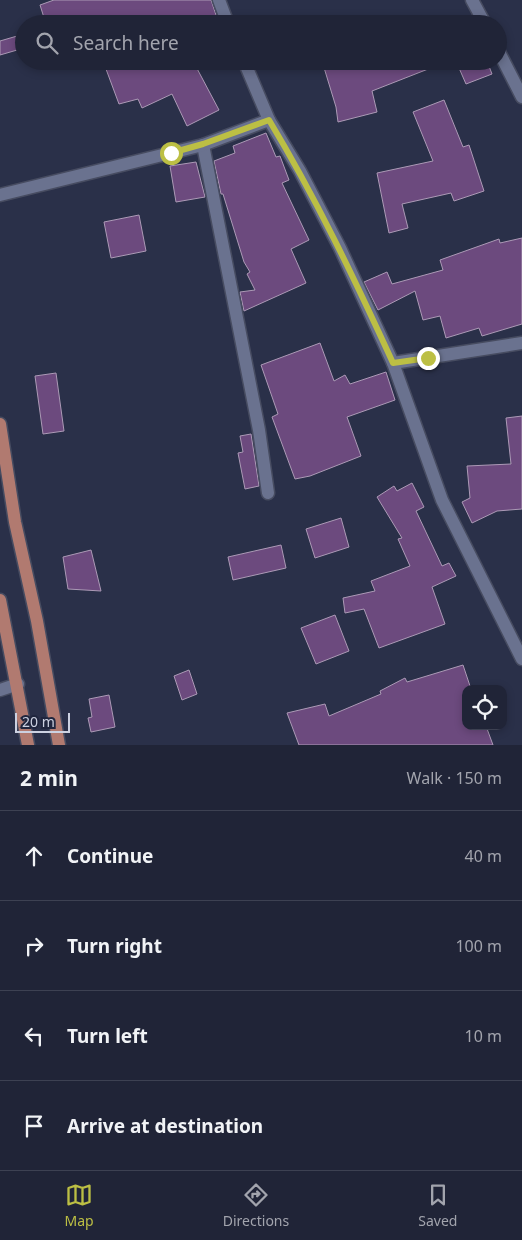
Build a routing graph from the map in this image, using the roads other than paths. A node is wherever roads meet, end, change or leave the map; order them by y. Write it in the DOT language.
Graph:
graph roads {
  1 [pos="219,0"];
  2 [pos="472,0"];
  3 [pos="225,15"];
  4 [pos="480,15"];
  5 [pos="507,68"];
  6 [pos="248,70"];
  7 [pos="522,97"];
  8 [pos="269,120"];
  9 [pos="203,144"];
  10 [pos="0,195"];
  11 [pos="522,343"];
  12 [pos="393,363"];
  13 [pos="0,424"];
  14 [pos="268,492"];
  15 [pos="0,600"];
  16 [pos="522,659"];
  17 [pos="18,684"];
  18 [pos="0,690"];
  19 [pos="28,745"];
  20 [pos="59,745"];
  1 -- 3 [label="street"];
  2 -- 4 [label="street"];
  5 -- 7 [label="street"];
  6 -- 8 [label="street"];
  8 -- 9 [label="street"];
  8 -- 12 [label="street"];
  9 -- 10 [label="street"];
  9 -- 14 [label="street"];
  11 -- 12 [label="street"];
  12 -- 16 [label="street"];
  13 -- 20 [label="main road"];
  15 -- 17 [label="main road"];
  17 -- 18 [label="street"];
  17 -- 19 [label="main road"];
}
